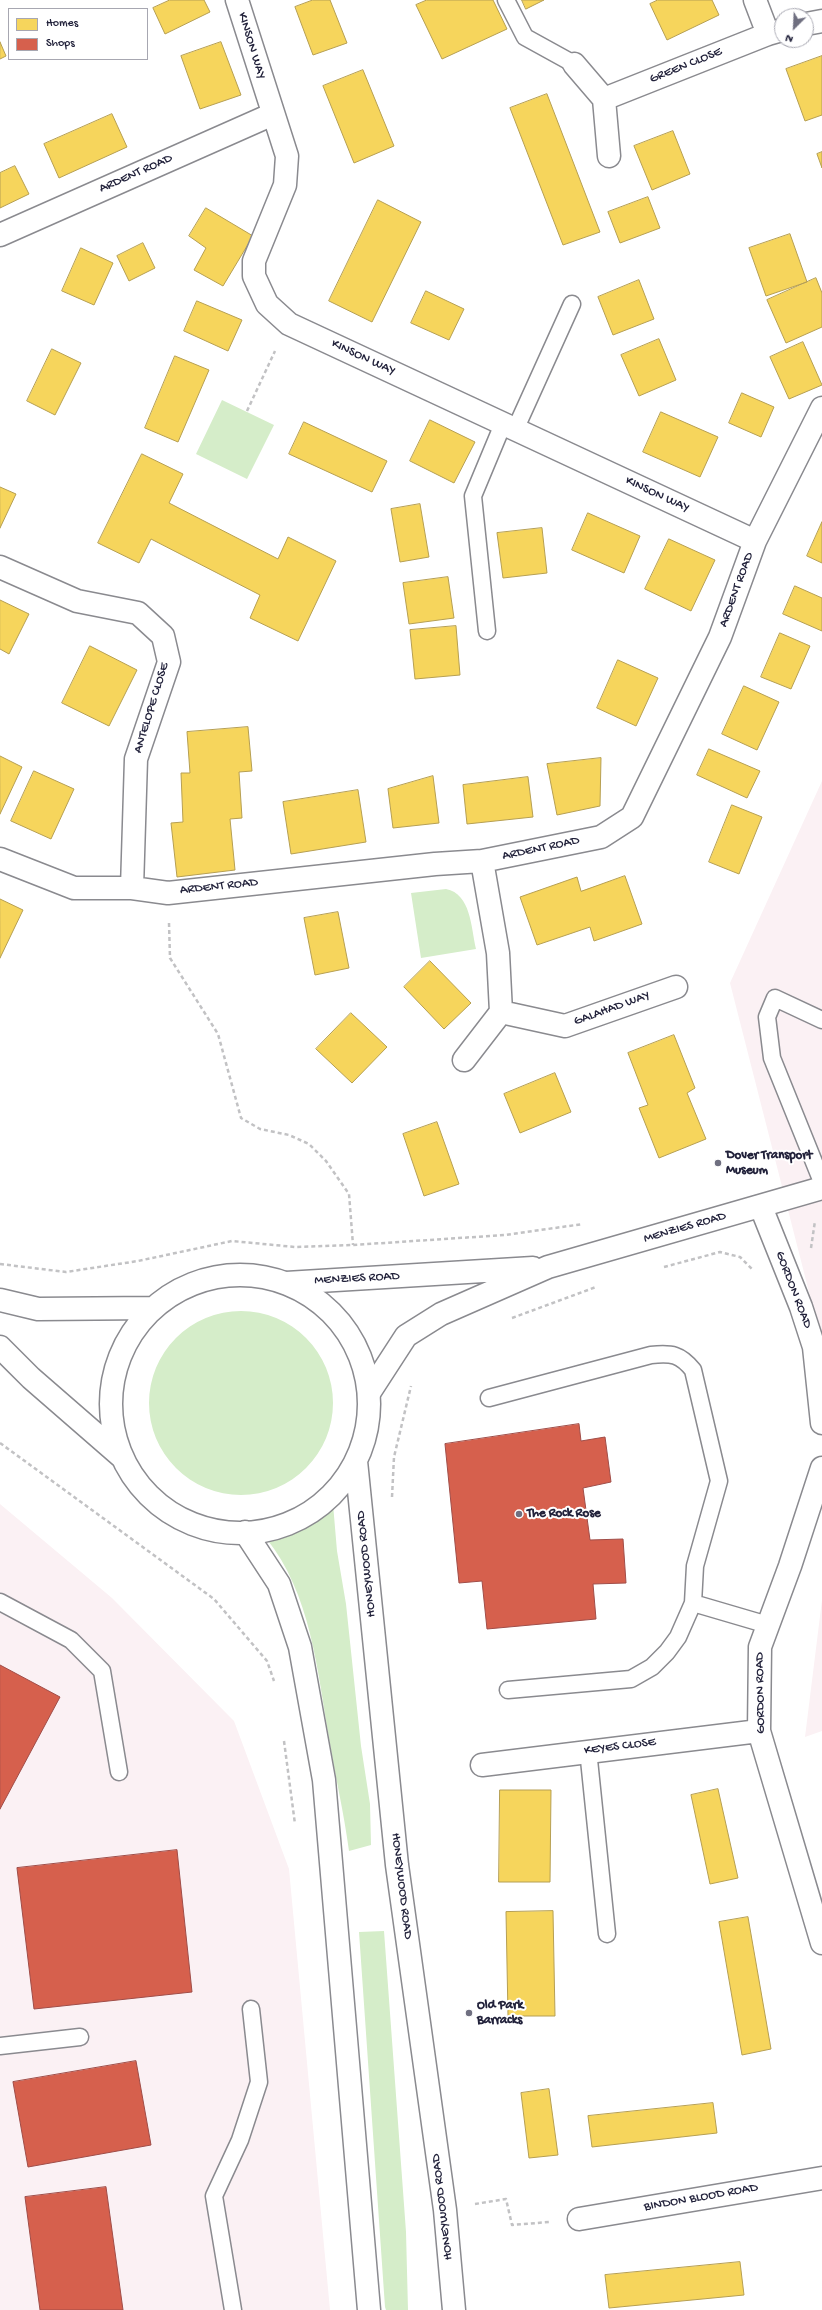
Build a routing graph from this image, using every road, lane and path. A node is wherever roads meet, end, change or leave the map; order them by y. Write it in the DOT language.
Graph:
graph roads {
  1 [pos="237,0"];
  2 [pos="506,0"];
  3 [pos="755,0"];
  4 [pos="774,30"];
  5 [pos="774,32"];
  6 [pos="574,64"];
  7 [pos="604,99"];
  8 [pos="272,114"];
  9 [pos="609,156"];
  10 [pos="0,235"];
  11 [pos="572,304"];
  12 [pos="288,324"];
  13 [pos="822,408"];
  14 [pos="247,411"];
  15 [pos="509,427"];
  16 [pos="755,541"];
  17 [pos="0,567"];
  18 [pos="487,632"];
  19 [pos="0,859"];
  20 [pos="482,861"];
  21 [pos="132,888"];
  22 [pos="168,893"];
  23 [pos="676,987"];
  24 [pos="501,1012"];
  25 [pos="822,1020"];
  26 [pos="464,1060"];
  27 [pos="822,1182"];
  28 [pos="822,1188"];
  29 [pos="761,1207"];
  30 [pos="585,1223"];
  31 [pos="353,1245"];
  32 [pos="360,1249"];
  33 [pos="0,1264"];
  34 [pos="548,1267"];
  35 [pos="784,1267"];
  36 [pos="661,1268"];
  37 [pos="286,1283"];
  38 [pos="602,1285"];
  39 [pos="0,1300"];
  40 [pos="153,1308"];
  41 [pos="506,1320"];
  42 [pos="0,1347"];
  43 [pos="413,1380"];
  44 [pos="369,1394"];
  45 [pos="489,1398"];
  46 [pos="822,1423"];
  47 [pos="0,1443"];
  48 [pos="123,1458"];
  49 [pos="356,1461"];
  50 [pos="822,1468"];
  51 [pos="392,1500"];
  52 [pos="245,1532"];
  53 [pos="0,1602"];
  54 [pos="693,1603"];
  55 [pos="768,1624"];
  56 [pos="276,1686"];
  57 [pos="508,1690"];
  58 [pos="759,1731"];
  59 [pos="284,1740"];
  60 [pos="588,1750"];
  61 [pos="482,1765"];
  62 [pos="119,1772"];
  63 [pos="296,1827"];
  64 [pos="607,1934"];
  65 [pos="822,1943"];
  66 [pos="251,2009"];
  67 [pos="80,2037"];
  68 [pos="0,2046"];
  69 [pos="822,2178"];
  70 [pos="472,2197"];
  71 [pos="579,2219"];
  72 [pos="233,2310"];
  73 [pos="370,2310"];
  74 [pos="454,2310"];
  1 -- 8 [label="street, KINSON WAY"];
  2 -- 6 [label="lane"];
  3 -- 4 [label="street"];
  5 -- 7 [label="street, GREEN CLOSE"];
  6 -- 7 [label="street"];
  7 -- 9 [label="street"];
  8 -- 10 [label="street, ARDENT ROAD"];
  8 -- 12 [label="street, KINSON WAY"];
  11 -- 15 [label="lane"];
  12 -- 14 [label="path"];
  12 -- 15 [label="street, KINSON WAY"];
  13 -- 16 [label="street, ARDENT ROAD"];
  15 -- 16 [label="street, KINSON WAY"];
  15 -- 18 [label="lane"];
  16 -- 20 [label="street, ARDENT ROAD"];
  17 -- 21 [label="street, ANTELOPE CLOSE"];
  19 -- 21 [label="street, ARDENT ROAD"];
  20 -- 22 [label="street, ARDENT ROAD"];
  20 -- 24 [label="street"];
  21 -- 22 [label="street, ARDENT ROAD"];
  22 -- 31 [label="path"];
  23 -- 24 [label="street, GALAHAD WAY"];
  24 -- 26 [label="street"];
  25 -- 27 [label="lane"];
  28 -- 29 [label="street, MENZIES ROAD"];
  29 -- 34 [label="street, MENZIES ROAD"];
  29 -- 35 [label="street, GORDON ROAD"];
  30 -- 31 [label="path"];
  31 -- 32 [label="path"];
  31 -- 33 [label="path"];
  34 -- 37 [label="street, MENZIES ROAD"];
  34 -- 44 [label="street, MENZIES ROAD"];
  35 -- 36 [label="path"];
  35 -- 46 [label="street, GORDON ROAD"];
  37 -- 40 [label="street"];
  37 -- 44 [label="street"];
  38 -- 41 [label="path"];
  39 -- 40 [label="street"];
  40 -- 48 [label="street"];
  42 -- 48 [label="street"];
  43 -- 51 [label="path"];
  44 -- 49 [label="street"];
  45 -- 54 [label="lane"];
  47 -- 56 [label="path"];
  48 -- 52 [label="street"];
  49 -- 52 [label="street"];
  49 -- 74 [label="street, HONEYWOOD ROAD"];
  50 -- 55 [label="street, GORDON ROAD"];
  52 -- 73 [label="street"];
  53 -- 62 [label="lane"];
  54 -- 55 [label="lane"];
  54 -- 57 [label="lane"];
  55 -- 58 [label="street, GORDON ROAD"];
  58 -- 60 [label="street, KEYES CLOSE"];
  58 -- 65 [label="street, GORDON ROAD"];
  59 -- 63 [label="path"];
  60 -- 61 [label="street, KEYES CLOSE"];
  60 -- 64 [label="lane"];
  66 -- 72 [label="lane"];
  67 -- 68 [label="lane"];
  69 -- 71 [label="street, BINDON BLOOD ROAD"];
  70 -- 71 [label="path"];
}
